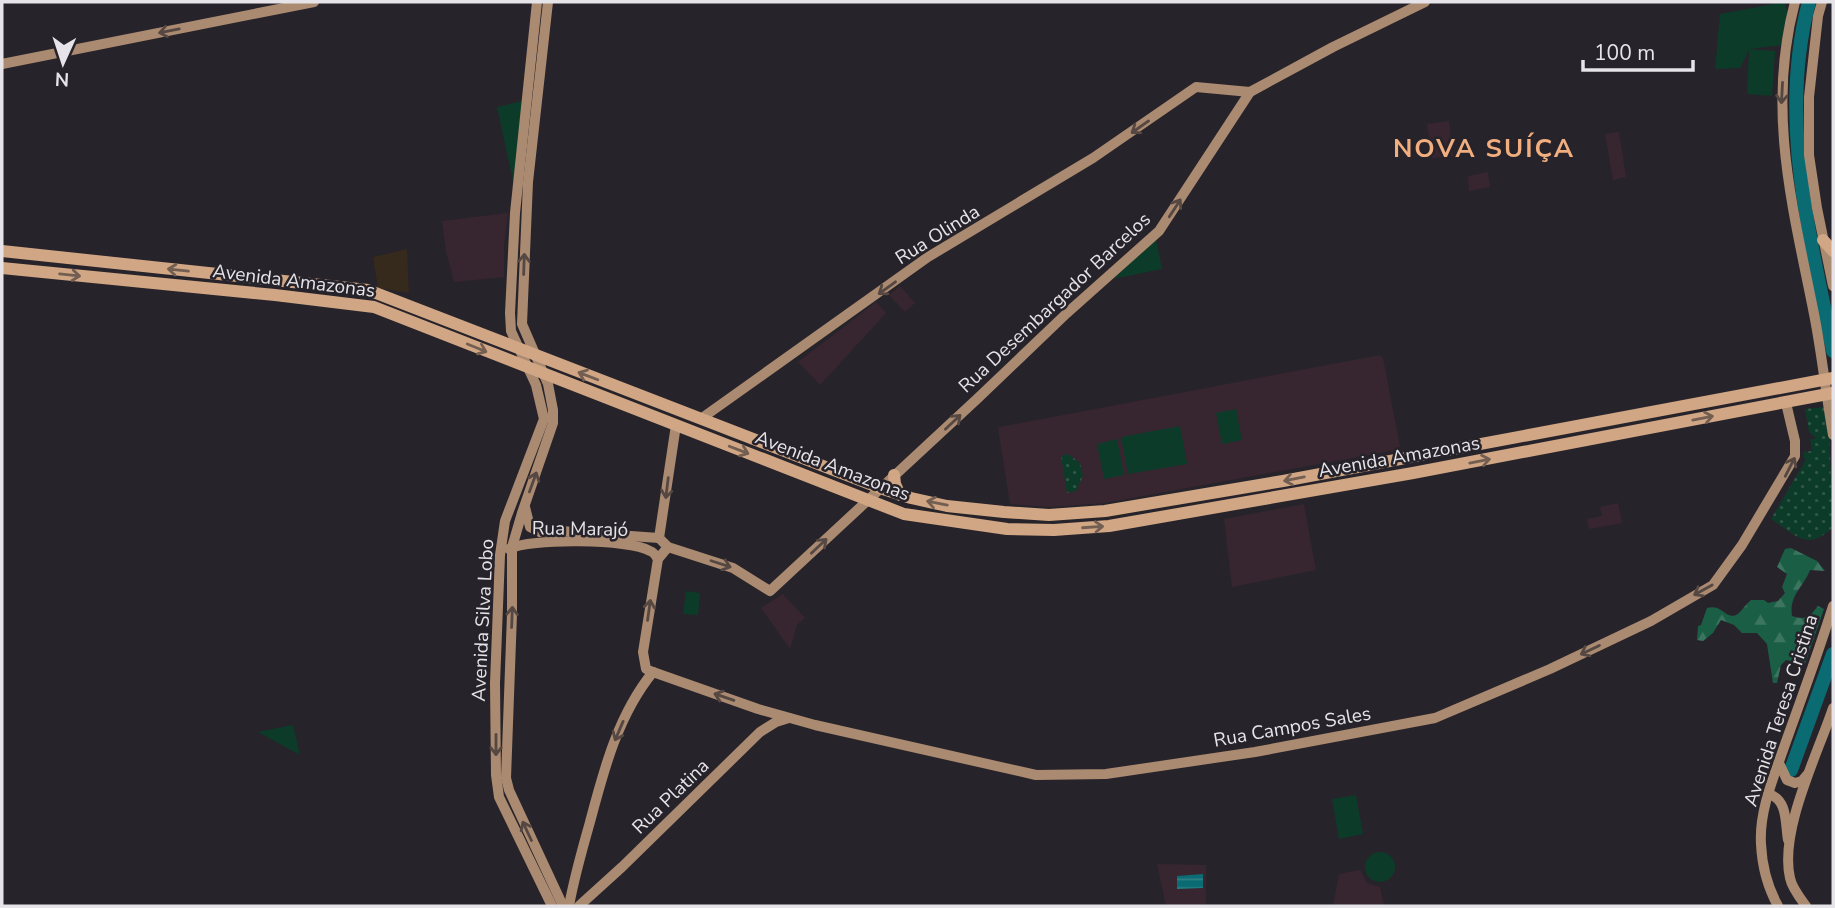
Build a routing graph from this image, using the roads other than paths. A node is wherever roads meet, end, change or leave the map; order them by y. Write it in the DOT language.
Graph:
graph roads {
  1 [pos="314,2"];
  2 [pos="537,2"];
  3 [pos="548,2"];
  4 [pos="1426,2"];
  5 [pos="1795,2"];
  6 [pos="1822,2"];
  7 [pos="2,64"];
  8 [pos="1250,92"];
  9 [pos="523,180"];
  10 [pos="1823,240"];
  11 [pos="2,251"];
  12 [pos="1833,251"];
  13 [pos="2,268"];
  14 [pos="1833,286"];
  15 [pos="1833,378"];
  16 [pos="1833,393"];
  17 [pos="1786,403"];
  18 [pos="702,418"];
  19 [pos="676,425"];
  20 [pos="1833,435"];
  21 [pos="894,475"];
  22 [pos="880,488"];
  23 [pos="900,495"];
  24 [pos="867,501"];
  25 [pos="524,505"];
  26 [pos="560,531"];
  27 [pos="597,542"];
  28 [pos="663,543"];
  29 [pos="512,547"];
  30 [pos="500,555"];
  31 [pos="658,559"];
  32 [pos="770,591"];
  33 [pos="1833,606"];
  34 [pos="653,672"];
  35 [pos="1833,708"];
  36 [pos="758,709"];
  37 [pos="789,718"];
  38 [pos="760,732"];
  39 [pos="1779,763"];
  40 [pos="1809,773"];
  41 [pos="1769,794"];
  42 [pos="1766,806"];
  43 [pos="1784,814"];
  44 [pos="1790,846"];
  45 [pos="573,885"];
  46 [pos="556,892"];
  47 [pos="593,893"];
  48 [pos="552,906"];
  49 [pos="563,906"];
  50 [pos="569,906"];
  51 [pos="579,906"];
  52 [pos="1778,906"];
  53 [pos="1806,906"];
  1 -- 7 [label="street, one-way"];
  2 -- 9 [label="street, Avenida Silva Lobo"];
  3 -- 9 [label="street, Avenida Silva Lobo"];
  4 -- 8 [label="street, Rua Desembargador Barcelos"];
  5 -- 20 [label="street, one-way"];
  6 -- 10 [label="street"];
  8 -- 18 [label="street, Rua Olinda, one-way"];
  21 -- 8 [label="street, Rua Desembargador Barcelos, one-way"];
  25 -- 9 [label="street, Avenida Silva Lobo, one-way"];
  9 -- 30 [label="street, Avenida Silva Lobo"];
  10 -- 12 [label="main road"];
  10 -- 14 [label="street"];
  18 -- 11 [label="main road, Avenida Amazonas, one-way"];
  13 -- 19 [label="main road, Avenida Amazonas, one-way"];
  15 -- 23 [label="main road, Avenida Amazonas, one-way"];
  16 -- 17 [label="main road, Avenida Amazonas"];
  24 -- 17 [label="main road, Avenida Amazonas, one-way"];
  17 -- 37 [label="street, Rua Campos Sales"];
  18 -- 22 [label="main road, Avenida Amazonas"];
  19 -- 24 [label="main road, Avenida Amazonas, one-way"];
  19 -- 28 [label="street, one-way"];
  21 -- 22 [label="street, Rua Desembargador Barcelos"];
  21 -- 23 [label="main road"];
  22 -- 23 [label="main road, Avenida Amazonas"];
  22 -- 24 [label="street, Rua Desembargador Barcelos"];
  32 -- 24 [label="street, Rua Desembargador Barcelos, one-way"];
  25 -- 26 [label="street, Rua Marajó"];
  25 -- 29 [label="street, Avenida Silva Lobo"];
  26 -- 27 [label="street"];
  26 -- 28 [label="street, Rua Marajó"];
  27 -- 29 [label="street, Rua Marajó"];
  27 -- 31 [label="street, Rua Marajó"];
  28 -- 31 [label="street"];
  28 -- 32 [label="street, Rua Marajó, one-way"];
  29 -- 30 [label="street, Rua Marajó"];
  46 -- 29 [label="street, Avenida Silva Lobo, one-way"];
  30 -- 48 [label="street, Avenida Silva Lobo, one-way"];
  34 -- 31 [label="street, one-way"];
  33 -- 39 [label="street, Avenida Teresa Cristina"];
  36 -- 34 [label="street, Rua Campos Sales, one-way"];
  34 -- 45 [label="street, one-way"];
  35 -- 40 [label="street"];
  36 -- 37 [label="street, Rua Campos Sales"];
  36 -- 38 [label="street"];
  37 -- 38 [label="street, Rua Platina"];
  38 -- 47 [label="street, Rua Platina"];
  39 -- 40 [label="street"];
  39 -- 41 [label="street, Avenida Teresa Cristina"];
  40 -- 44 [label="street"];
  41 -- 42 [label="street, Avenida Teresa Cristina"];
  41 -- 43 [label="street"];
  42 -- 43 [label="street"];
  42 -- 52 [label="street, Avenida Teresa Cristina"];
  43 -- 44 [label="street"];
  44 -- 53 [label="street"];
  45 -- 46 [label="street"];
  45 -- 47 [label="street"];
  45 -- 50 [label="street"];
  46 -- 49 [label="street, Avenida Silva Lobo"];
  47 -- 51 [label="street, Rua Platina"];
}
